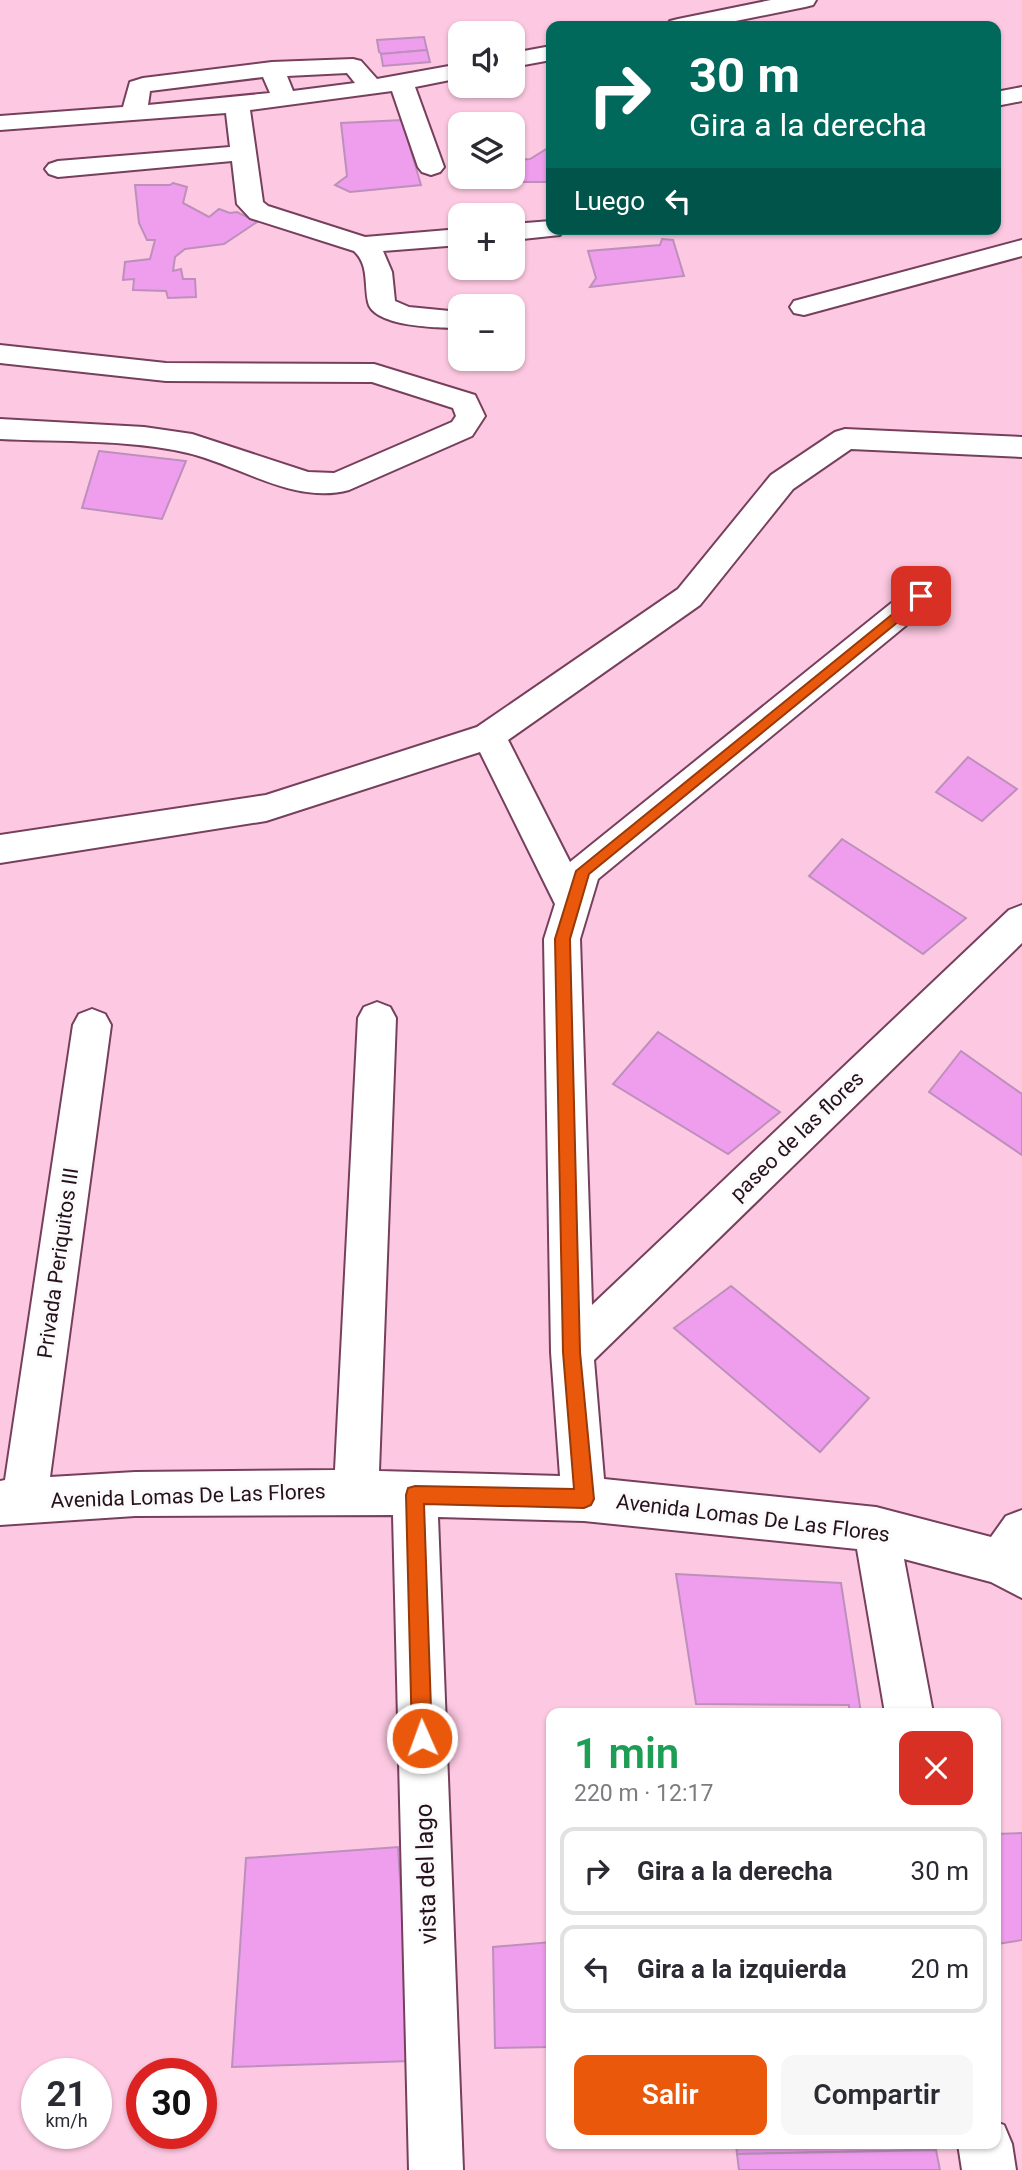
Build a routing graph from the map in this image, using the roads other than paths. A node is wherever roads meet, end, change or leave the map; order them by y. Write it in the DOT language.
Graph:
graph roads {
  1 [pos="804,0"];
  2 [pos="702,21"];
  3 [pos="546,54"];
  4 [pos="525,58"];
  5 [pos="272,69"];
  6 [pos="448,73"];
  7 [pos="402,83"];
  8 [pos="372,88"];
  9 [pos="1022,94"];
  10 [pos="1001,98"];
  11 [pos="284,99"];
  12 [pos="237,103"];
  13 [pos="134,113"];
  14 [pos="0,123"];
  15 [pos="243,153"];
  16 [pos="431,167"];
  17 [pos="58,169"];
  18 [pos="546,229"];
  19 [pos="525,231"];
  20 [pos="448,238"];
  21 [pos="363,245"];
  22 [pos="1022,248"];
  23 [pos="804,307"];
  24 [pos="448,319"];
  25 [pos="0,354"];
  26 [pos="0,429"];
  27 [pos="1022,447"];
  28 [pos="921,596"];
  29 [pos="489,736"];
  30 [pos="0,849"];
  31 [pos="573,904"];
  32 [pos="1022,920"];
  33 [pos="377,1018"];
  34 [pos="92,1025"];
  35 [pos="572,1352"];
  36 [pos="356,1492"];
  37 [pos="415,1495"];
  38 [pos="584,1499"];
  39 [pos="12,1502"];
  40 [pos="876,1530"];
  41 [pos="1015,1556"];
  42 [pos="908,1708"];
  43 [pos="986,2149"];
  44 [pos="436,2170"];
  45 [pos="989,2170"];
  1 -- 2 [label="street"];
  3 -- 4 [label="street"];
  5 -- 8 [label="street"];
  5 -- 11 [label="street"];
  5 -- 13 [label="street"];
  6 -- 7 [label="street"];
  7 -- 8 [label="street"];
  7 -- 16 [label="street"];
  8 -- 11 [label="street"];
  9 -- 10 [label="street"];
  11 -- 12 [label="street"];
  12 -- 13 [label="street"];
  12 -- 15 [label="street"];
  13 -- 14 [label="street"];
  15 -- 17 [label="street"];
  15 -- 21 [label="street"];
  18 -- 19 [label="street"];
  20 -- 21 [label="street"];
  21 -- 24 [label="street"];
  22 -- 23 [label="street"];
  25 -- 26 [label="street"];
  27 -- 29 [label="street"];
  28 -- 31 [label="street"];
  29 -- 30 [label="street"];
  29 -- 31 [label="street"];
  31 -- 35 [label="street"];
  32 -- 35 [label="street, paseo de las flores"];
  33 -- 36 [label="street"];
  34 -- 39 [label="street, Privada Periquitos III"];
  35 -- 38 [label="street"];
  36 -- 37 [label="street, Avenida Lomas De Las Flores"];
  36 -- 39 [label="street, Avenida Lomas De Las Flores"];
  37 -- 38 [label="street, Avenida Lomas De Las Flores"];
  37 -- 44 [label="street, vista del lago"];
  38 -- 40 [label="street, Avenida Lomas De Las Flores"];
  40 -- 41 [label="street, Avenida Lomas De Las Flores"];
  40 -- 42 [label="street"];
  43 -- 45 [label="street"];
}
